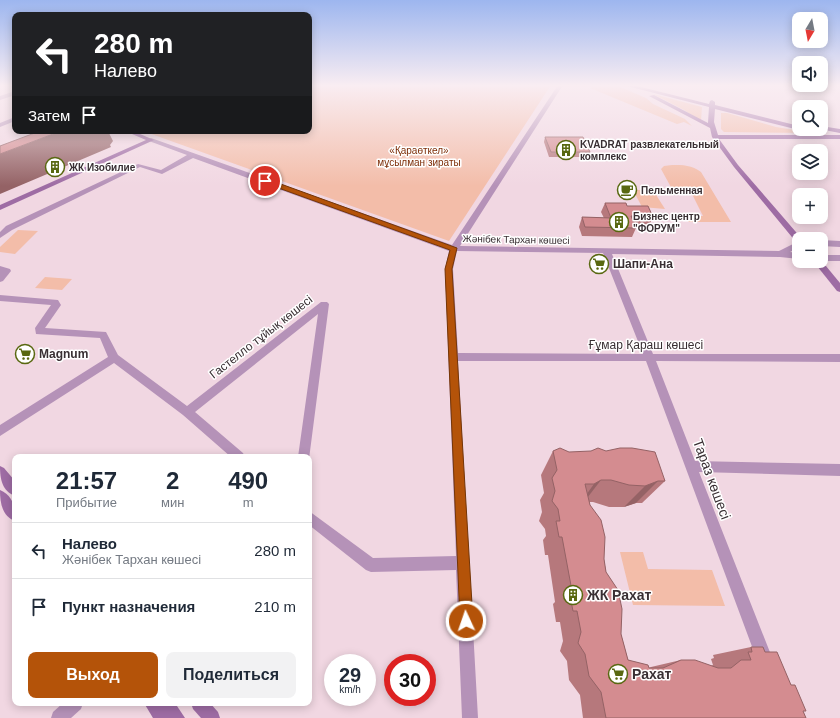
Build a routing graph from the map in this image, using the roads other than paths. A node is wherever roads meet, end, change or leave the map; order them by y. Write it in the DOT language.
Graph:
graph roads {
  1 [pos="539,119"];
  2 [pos="696,119"];
  3 [pos="712,119"];
  4 [pos="765,119"];
  5 [pos="775,119"];
  6 [pos="12,120"];
  7 [pos="792,122"];
  8 [pos="0,125"];
  9 [pos="792,126"];
  10 [pos="712,127"];
  11 [pos="828,129"];
  12 [pos="840,131"];
  13 [pos="136,134"];
  14 [pos="828,134"];
  15 [pos="840,136"];
  16 [pos="716,137"];
  17 [pos="151,140"];
  18 [pos="193,155"];
  19 [pos="0,208"];
  20 [pos="792,232"];
  21 [pos="0,236"];
  22 [pos="828,243"];
  23 [pos="840,244"];
  24 [pos="454,248"];
  25 [pos="792,248"];
  26 [pos="607,252"];
  27 [pos="780,254"];
  28 [pos="792,255"];
  29 [pos="828,258"];
  30 [pos="840,258"];
  31 [pos="823,268"];
  32 [pos="0,269"];
  33 [pos="0,279"];
  34 [pos="840,289"];
  35 [pos="0,298"];
  36 [pos="453,357"];
  37 [pos="114,358"];
  38 [pos="650,358"];
  39 [pos="840,358"];
  40 [pos="187,412"];
  41 [pos="0,431"];
  42 [pos="236,454"];
  43 [pos="304,454"];
  44 [pos="691,466"];
  45 [pos="840,470"];
  46 [pos="0,472"];
  47 [pos="12,486"];
  48 [pos="0,496"];
  49 [pos="12,511"];
  50 [pos="312,519"];
  51 [pos="463,563"];
  52 [pos="770,674"];
  53 [pos="72,706"];
  54 [pos="154,706"];
  55 [pos="167,706"];
  56 [pos="202,706"];
  57 [pos="59,718"];
  58 [pos="162,718"];
  59 [pos="177,718"];
  60 [pos="212,718"];
  61 [pos="470,718"];
  1 -- 24 [label="street"];
  2 -- 10 [label="main road"];
  3 -- 10 [label="main road"];
  4 -- 9 [label="main road"];
  5 -- 7 [label="main road"];
  6 -- 8 [label="street"];
  10 -- 16 [label="main road"];
  11 -- 12 [label="main road"];
  13 -- 17 [label="main road, Жәнібек Тархан көшесі"];
  14 -- 15 [label="main road"];
  15 -- 16 [label="main road"];
  16 -- 20 [label="main road"];
  17 -- 18 [label="street, Жәнібек Тархан көшесі"];
  17 -- 19 [label="main road"];
  18 -- 21 [label="street"];
  18 -- 24 [label="street, Жәнібек Тархан көшесі"];
  22 -- 23 [label="street"];
  24 -- 26 [label="street, Жәнібек Тархан көшесі"];
  24 -- 36 [label="street"];
  25 -- 27 [label="street, Жәнібек Тархан көшесі"];
  26 -- 27 [label="street, Жәнібек Тархан көшесі"];
  26 -- 38 [label="street, Тараз көшесі"];
  27 -- 28 [label="street, Жәнібек Тархан көшесі"];
  29 -- 30 [label="street"];
  31 -- 34 [label="main road"];
  32 -- 33 [label="street"];
  35 -- 37 [label="street"];
  36 -- 38 [label="street, Ғұмар Қараш көшесі"];
  36 -- 51 [label="street"];
  37 -- 40 [label="street"];
  37 -- 41 [label="street"];
  38 -- 39 [label="street, Ғұмар Қараш көшесі"];
  38 -- 44 [label="street, Тараз көшесі"];
  40 -- 42 [label="street"];
  40 -- 43 [label="street, Гастелло тұйық көшесі"];
  44 -- 45 [label="street"];
  44 -- 52 [label="street, Тараз көшесі"];
  46 -- 47 [label="main road"];
  48 -- 49 [label="main road"];
  50 -- 51 [label="street"];
  51 -- 61 [label="street"];
  53 -- 57 [label="street"];
  54 -- 58 [label="main road"];
  55 -- 59 [label="main road"];
  56 -- 60 [label="main road"];
}
